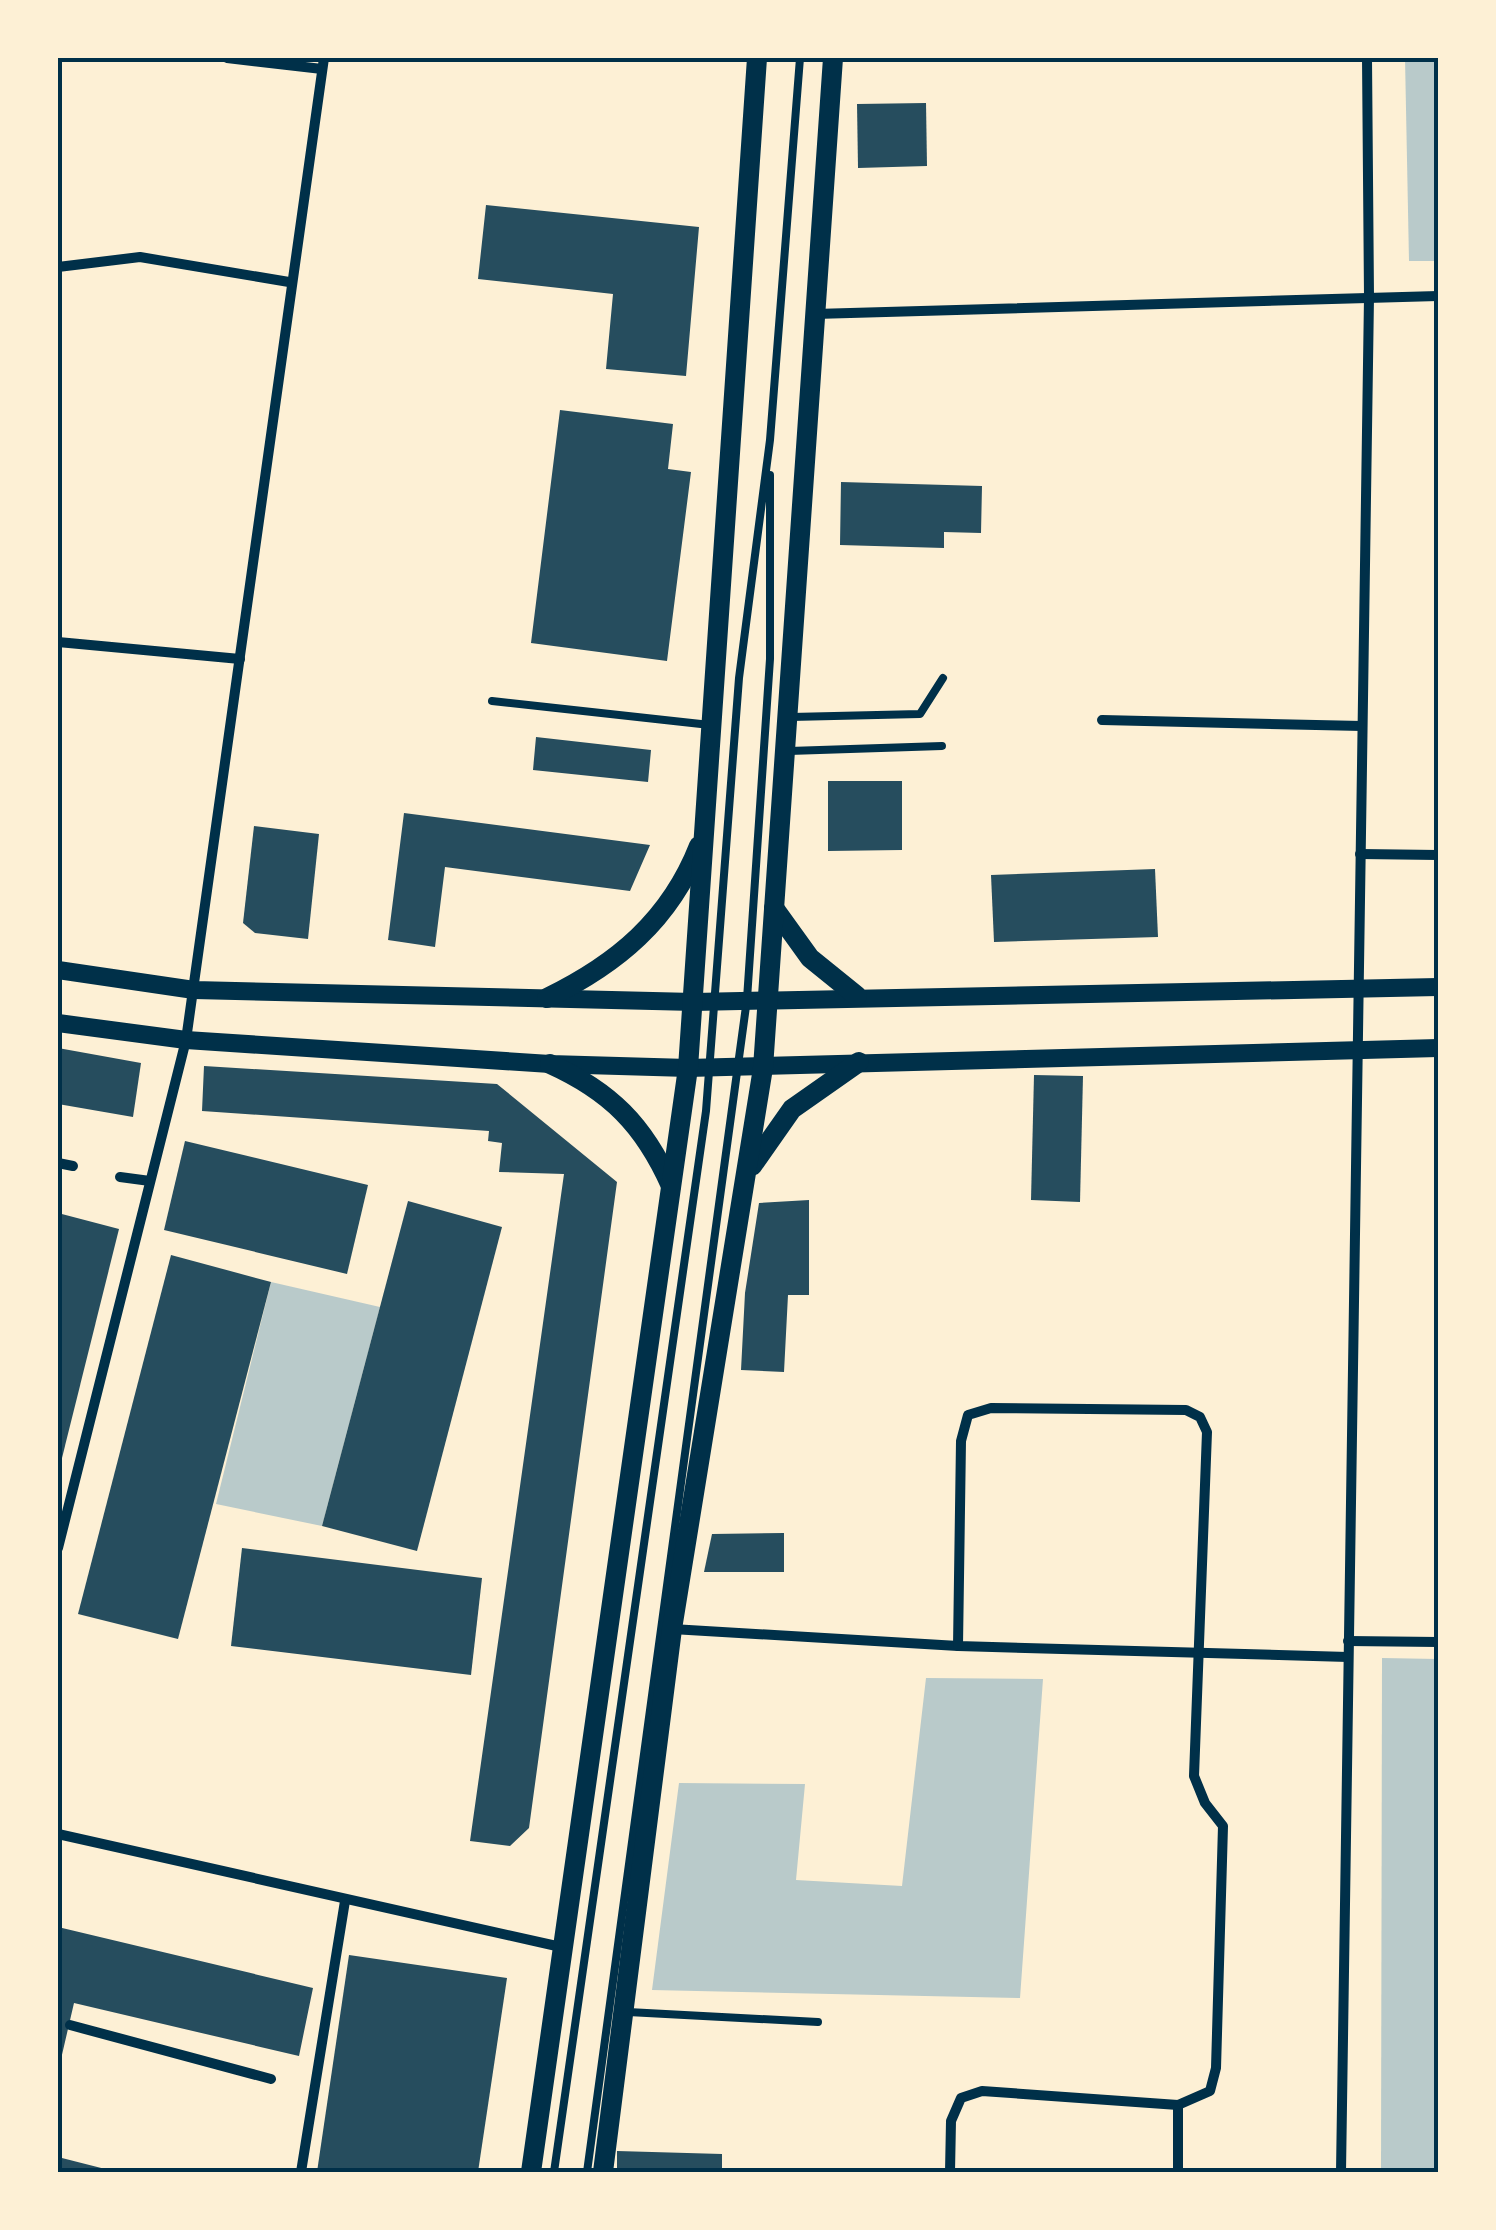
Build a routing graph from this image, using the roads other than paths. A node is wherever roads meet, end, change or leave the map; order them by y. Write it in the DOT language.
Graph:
graph roads {
  1 [pos="227,58"];
  2 [pos="758,58"];
  3 [pos="800,58"];
  4 [pos="833,58"];
  5 [pos="1367,58"];
  6 [pos="323,63"];
  7 [pos="58,268"];
  8 [pos="289,282"];
  9 [pos="1438,296"];
  10 [pos="1368,297"];
  11 [pos="812,314"];
  12 [pos="770,440"];
  13 [pos="58,642"];
  14 [pos="240,660"];
  15 [pos="943,678"];
  16 [pos="492,700"];
  17 [pos="787,718"];
  18 [pos="1102,720"];
  19 [pos="710,724"];
  20 [pos="1362,726"];
  21 [pos="942,746"];
  22 [pos="784,752"];
  23 [pos="706,825"];
  24 [pos="1360,854"];
  25 [pos="1438,856"];
  26 [pos="774,908"];
  27 [pos="58,970"];
  28 [pos="1438,987"];
  29 [pos="1357,988"];
  30 [pos="194,990"];
  31 [pos="857,996"];
  32 [pos="547,998"];
  33 [pos="758,999"];
  34 [pos="705,1001"];
  35 [pos="58,1023"];
  36 [pos="186,1040"];
  37 [pos="1356,1048"];
  38 [pos="1438,1048"];
  39 [pos="858,1062"];
  40 [pos="550,1064"];
  41 [pos="688,1068"];
  42 [pos="710,1068"];
  43 [pos="738,1068"];
  44 [pos="763,1068"];
  45 [pos="58,1163"];
  46 [pos="74,1166"];
  47 [pos="746,1176"];
  48 [pos="120,1177"];
  49 [pos="150,1180"];
  50 [pos="671,1186"];
  51 [pos="58,1548"];
  52 [pos="672,1628"];
  53 [pos="1348,1640"];
  54 [pos="1438,1642"];
  55 [pos="958,1646"];
  56 [pos="1200,1652"];
  57 [pos="1348,1658"];
  58 [pos="58,1834"];
  59 [pos="345,1900"];
  60 [pos="562,1947"];
  61 [pos="623,2012"];
  62 [pos="818,2022"];
  63 [pos="70,2025"];
  64 [pos="271,2079"];
  65 [pos="1178,2105"];
  66 [pos="301,2172"];
  67 [pos="531,2172"];
  68 [pos="554,2172"];
  69 [pos="586,2172"];
  70 [pos="602,2172"];
  71 [pos="950,2172"];
  72 [pos="1178,2172"];
  73 [pos="1341,2172"];
  1 -- 6 [label="street"];
  2 -- 19 [label="main road"];
  3 -- 12 [label="lane"];
  4 -- 11 [label="main road"];
  5 -- 10 [label="street"];
  6 -- 8 [label="street"];
  7 -- 8 [label="street"];
  8 -- 14 [label="street"];
  9 -- 10 [label="street"];
  10 -- 11 [label="street"];
  10 -- 20 [label="street"];
  11 -- 17 [label="main road"];
  12 -- 33 [label="lane"];
  12 -- 34 [label="lane"];
  13 -- 14 [label="street"];
  14 -- 30 [label="street"];
  15 -- 17 [label="lane"];
  16 -- 19 [label="lane"];
  17 -- 22 [label="main road"];
  18 -- 20 [label="street"];
  19 -- 23 [label="main road"];
  20 -- 24 [label="street"];
  21 -- 22 [label="lane"];
  22 -- 26 [label="main road"];
  23 -- 32 [label="main road"];
  23 -- 34 [label="main road"];
  24 -- 25 [label="street"];
  24 -- 29 [label="street"];
  26 -- 31 [label="main road"];
  26 -- 33 [label="main road"];
  27 -- 30 [label="street"];
  28 -- 29 [label="street"];
  29 -- 31 [label="street"];
  29 -- 37 [label="street"];
  30 -- 32 [label="street"];
  30 -- 36 [label="street"];
  31 -- 33 [label="street"];
  32 -- 34 [label="street"];
  33 -- 34 [label="street"];
  33 -- 43 [label="lane"];
  33 -- 44 [label="main road"];
  34 -- 41 [label="main road"];
  34 -- 42 [label="lane"];
  35 -- 36 [label="street"];
  36 -- 40 [label="street"];
  36 -- 49 [label="street"];
  37 -- 38 [label="street"];
  37 -- 39 [label="street"];
  37 -- 53 [label="street"];
  39 -- 44 [label="street"];
  39 -- 47 [label="main road"];
  40 -- 41 [label="street"];
  40 -- 50 [label="main road"];
  41 -- 42 [label="street"];
  41 -- 50 [label="main road"];
  42 -- 43 [label="street"];
  42 -- 68 [label="lane"];
  43 -- 44 [label="street"];
  43 -- 69 [label="lane"];
  44 -- 47 [label="main road"];
  45 -- 46 [label="street"];
  47 -- 52 [label="main road"];
  48 -- 49 [label="street"];
  49 -- 51 [label="street"];
  50 -- 60 [label="main road"];
  52 -- 55 [label="street"];
  52 -- 61 [label="main road"];
  53 -- 54 [label="street"];
  53 -- 57 [label="street"];
  55 -- 56 [label="street"];
  55 -- 56 [label="street"];
  56 -- 57 [label="street"];
  56 -- 65 [label="street"];
  57 -- 73 [label="street"];
  58 -- 59 [label="street"];
  59 -- 60 [label="street"];
  59 -- 66 [label="street"];
  60 -- 67 [label="main road"];
  61 -- 62 [label="lane"];
  61 -- 70 [label="main road"];
  63 -- 64 [label="street"];
  65 -- 71 [label="street"];
  65 -- 72 [label="street"];
}
